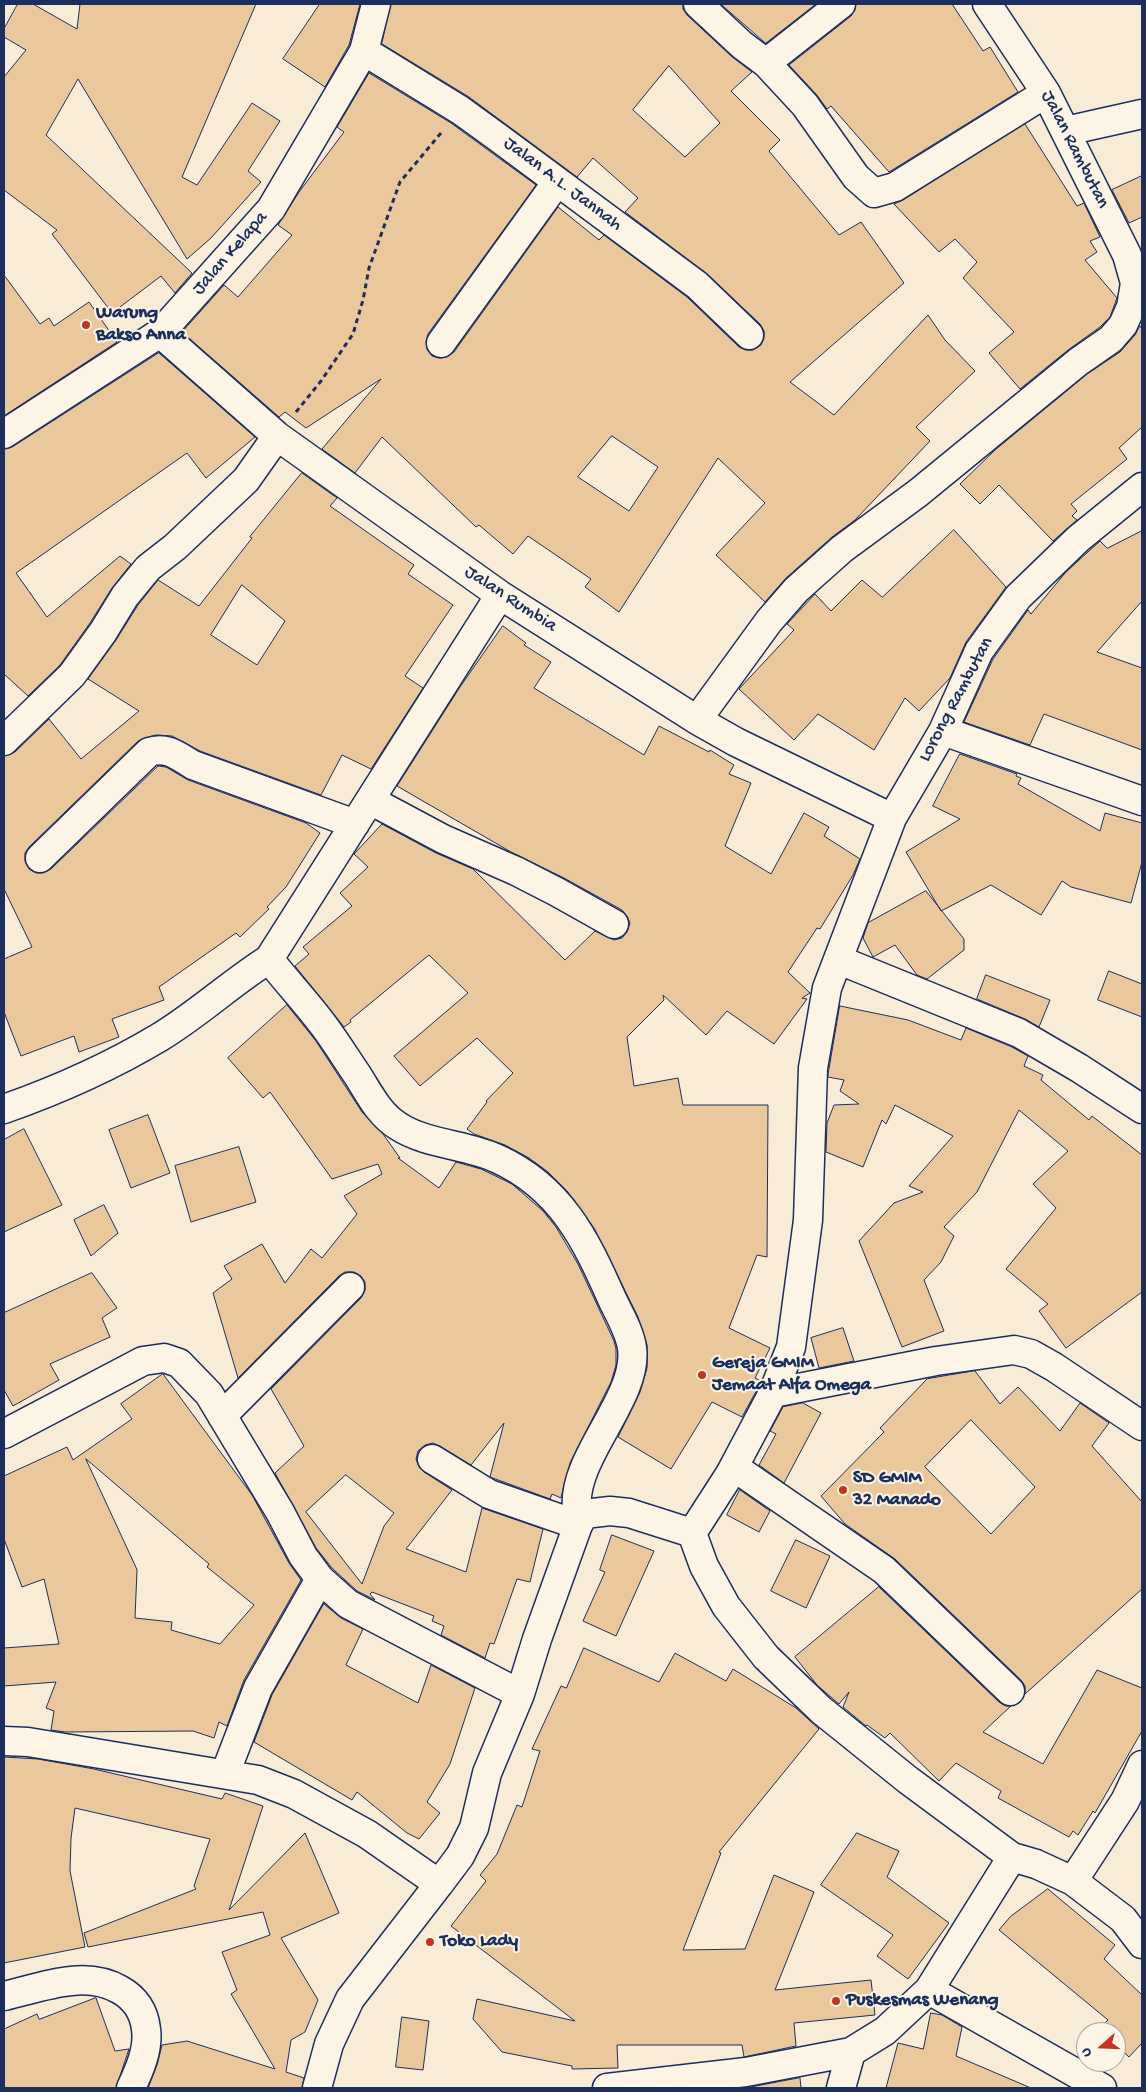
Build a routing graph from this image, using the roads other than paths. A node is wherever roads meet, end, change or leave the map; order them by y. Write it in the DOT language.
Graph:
graph roads {
  1 [pos="376,4"];
  2 [pos="698,4"];
  3 [pos="842,4"];
  4 [pos="987,4"];
  5 [pos="364,51"];
  6 [pos="766,63"];
  7 [pos="1046,93"];
  8 [pos="1139,112"];
  9 [pos="1066,131"];
  10 [pos="557,182"];
  11 [pos="160,333"];
  12 [pos="749,335"];
  13 [pos="441,343"];
  14 [pos="4,434"];
  15 [pos="277,436"];
  16 [pos="1142,487"];
  17 [pos="500,595"];
  18 [pos="697,720"];
  19 [pos="943,731"];
  20 [pos="4,742"];
  21 [pos="370,800"];
  22 [pos="1142,801"];
  23 [pos="892,818"];
  24 [pos="355,824"];
  25 [pos="40,858"];
  26 [pos="614,924"];
  27 [pos="269,959"];
  28 [pos="839,960"];
  29 [pos="4,1110"];
  30 [pos="1142,1110"];
  31 [pos="350,1287"];
  32 [pos="773,1394"];
  33 [pos="222,1416"];
  34 [pos="1142,1426"];
  35 [pos="4,1434"];
  36 [pos="432,1459"];
  37 [pos="734,1467"];
  38 [pos="581,1520"];
  39 [pos="692,1533"];
  40 [pos="320,1579"];
  41 [pos="1010,1691"];
  42 [pos="520,1694"];
  43 [pos="4,1741"];
  44 [pos="1142,1765"];
  45 [pos="225,1774"];
  46 [pos="1012,1857"];
  47 [pos="1072,1881"];
  48 [pos="439,1884"];
  49 [pos="1142,1944"];
  50 [pos="929,1990"];
  51 [pos="4,1996"];
  52 [pos="851,2052"];
  53 [pos="131,2088"];
  54 [pos="317,2088"];
  55 [pos="607,2088"];
  56 [pos="841,2088"];
  57 [pos="1102,2088"];
  1 -- 5 [label="street, Jalan Kelapa"];
  2 -- 6 [label="street"];
  3 -- 6 [label="street"];
  4 -- 7 [label="street, Jalan Rambutan"];
  5 -- 10 [label="street, Jalan A.L. Jannah"];
  5 -- 11 [label="street, Jalan Kelapa"];
  6 -- 7 [label="street"];
  7 -- 9 [label="street, Jalan Rambutan"];
  8 -- 9 [label="street"];
  9 -- 18 [label="street, Jalan Rambutan"];
  10 -- 12 [label="street, Jalan A.L. Jannah"];
  10 -- 13 [label="street"];
  11 -- 14 [label="street, Jalan Kelapa"];
  11 -- 15 [label="street, Jalan Rumbia"];
  15 -- 17 [label="street, Jalan Rumbia"];
  15 -- 20 [label="street"];
  16 -- 19 [label="street, Lorong Rambutan"];
  17 -- 18 [label="street, Jalan Rumbia"];
  17 -- 21 [label="street"];
  18 -- 23 [label="street, Jalan Rumbia"];
  19 -- 22 [label="street"];
  19 -- 23 [label="street, Lorong Rambutan"];
  21 -- 24 [label="street"];
  21 -- 26 [label="street"];
  23 -- 28 [label="street, Lorong Rambutan"];
  24 -- 25 [label="street"];
  24 -- 27 [label="street"];
  27 -- 29 [label="street"];
  27 -- 38 [label="street"];
  28 -- 30 [label="street"];
  28 -- 32 [label="street, Lorong Rambutan"];
  31 -- 33 [label="street"];
  32 -- 34 [label="street"];
  32 -- 37 [label="street, Lorong Rambutan"];
  33 -- 35 [label="street"];
  33 -- 40 [label="street"];
  36 -- 38 [label="street"];
  37 -- 39 [label="street, Lorong Rambutan"];
  37 -- 41 [label="street"];
  38 -- 39 [label="street"];
  38 -- 42 [label="street"];
  39 -- 46 [label="street"];
  40 -- 42 [label="street"];
  40 -- 45 [label="street"];
  42 -- 48 [label="street"];
  43 -- 45 [label="street"];
  44 -- 47 [label="street"];
  45 -- 48 [label="street"];
  46 -- 47 [label="street"];
  46 -- 50 [label="street"];
  47 -- 49 [label="street"];
  48 -- 54 [label="street"];
  50 -- 52 [label="street"];
  50 -- 57 [label="street"];
  51 -- 53 [label="street"];
  52 -- 55 [label="street"];
  52 -- 56 [label="street"];
}
